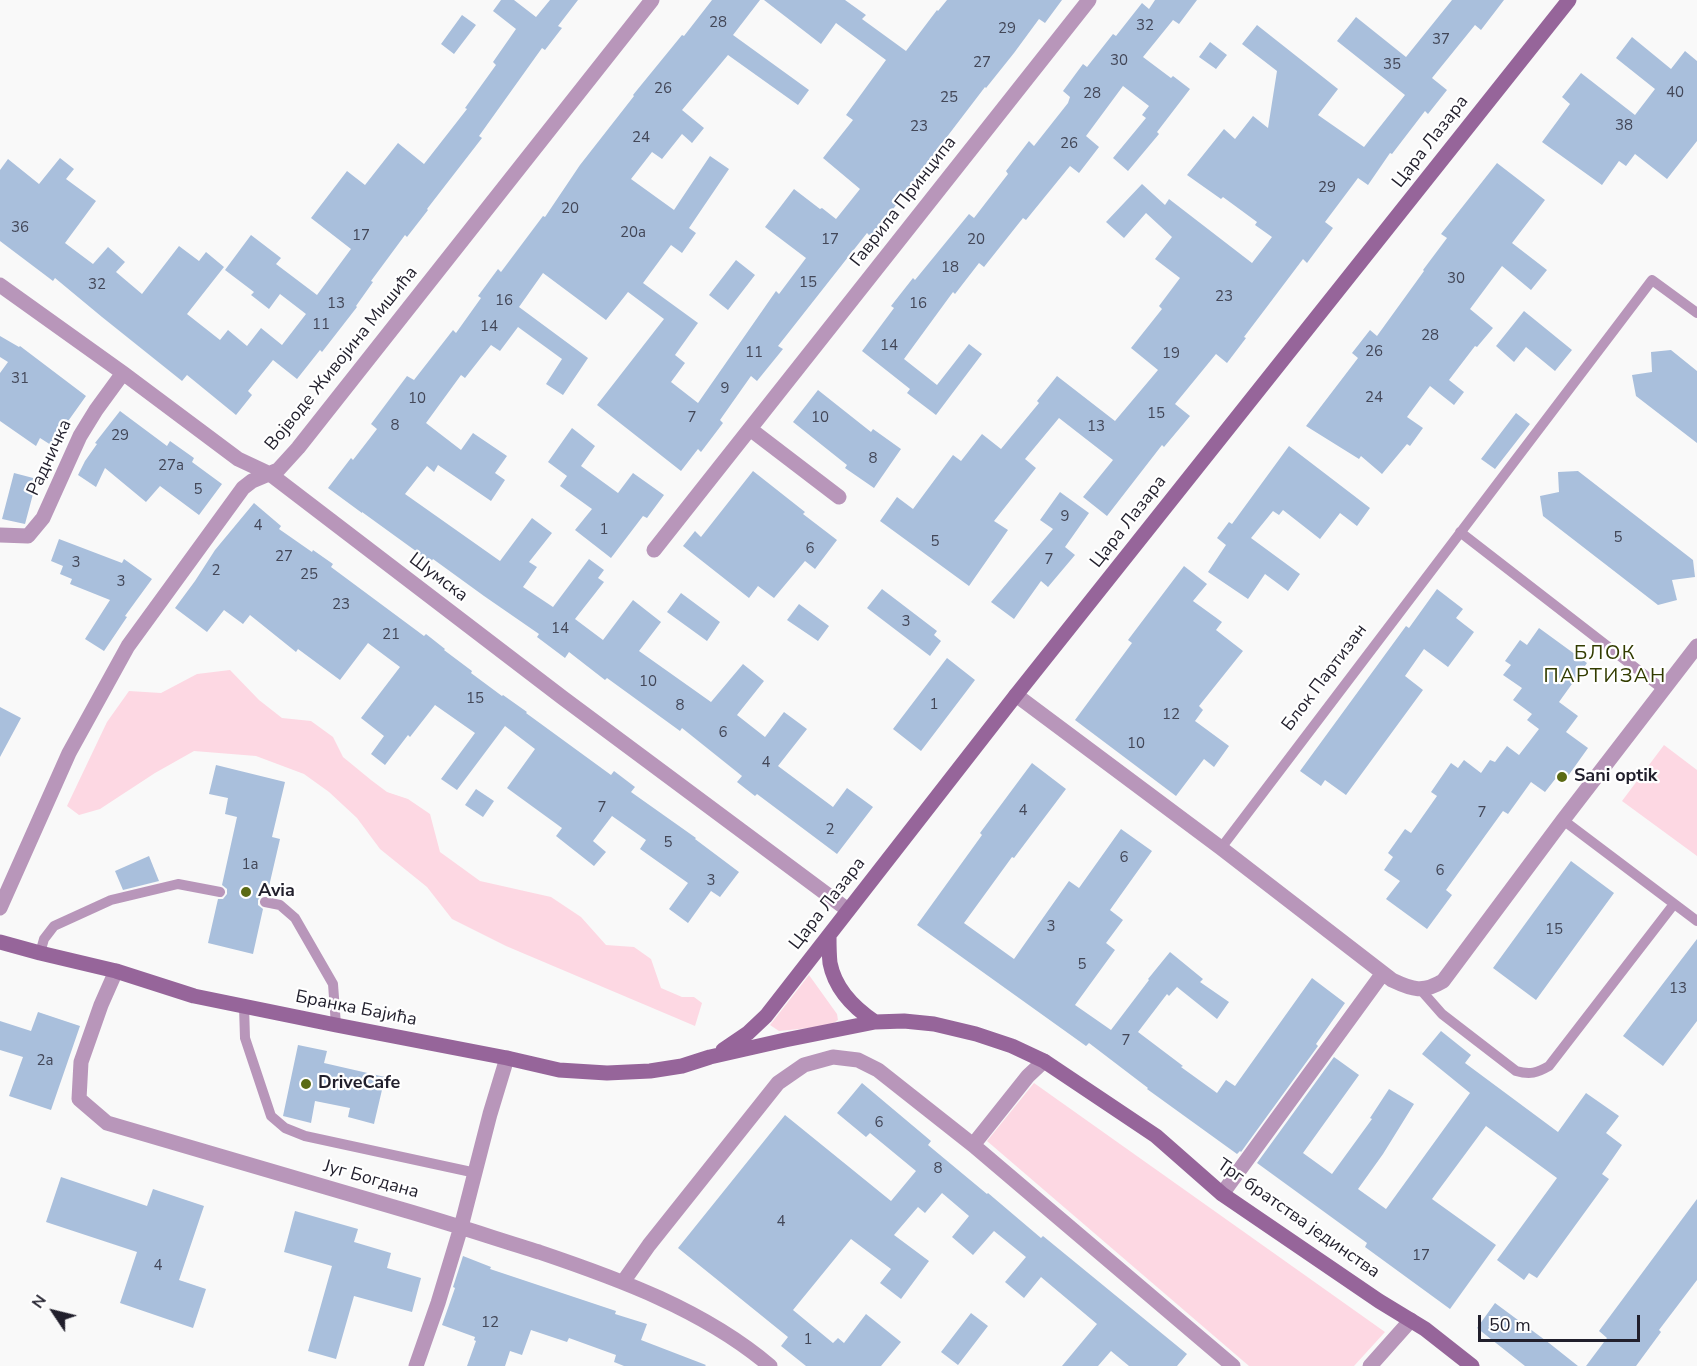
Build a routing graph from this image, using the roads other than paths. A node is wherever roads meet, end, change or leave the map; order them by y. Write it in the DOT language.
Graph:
graph roads {
  1 [pos="652,0"];
  2 [pos="1089,0"];
  3 [pos="1569,0"];
  4 [pos="0,285"];
  5 [pos="1697,313"];
  6 [pos="123,373"];
  7 [pos="750,429"];
  8 [pos="270,474"];
  9 [pos="839,497"];
  10 [pos="1460,532"];
  11 [pos="0,534"];
  12 [pos="654,550"];
  13 [pos="1697,646"];
  14 [pos="1664,690"];
  15 [pos="1016,695"];
  16 [pos="1563,820"];
  17 [pos="1221,848"];
  18 [pos="220,892"];
  19 [pos="265,902"];
  20 [pos="1674,904"];
  21 [pos="0,908"];
  22 [pos="848,910"];
  23 [pos="1697,921"];
  24 [pos="829,934"];
  25 [pos="0,942"];
  26 [pos="40,953"];
  27 [pos="116,971"];
  28 [pos="1383,973"];
  29 [pos="1420,989"];
  30 [pos="244,1006"];
  31 [pos="875,1022"];
  32 [pos="336,1025"];
  33 [pos="710,1057"];
  34 [pos="507,1058"];
  35 [pos="1044,1061"];
  36 [pos="973,1145"];
  37 [pos="476,1173"];
  38 [pos="1222,1194"];
  39 [pos="461,1227"];
  40 [pos="623,1282"];
  41 [pos="1411,1320"];
  42 [pos="416,1366"];
  43 [pos="770,1366"];
  44 [pos="1233,1366"];
  45 [pos="1370,1366"];
  46 [pos="1472,1366"];
  1 -- 8 [label="street, Војводе Живојина Мишића"];
  2 -- 7 [label="street, Гаврила Принципа"];
  3 -- 15 [label="main road, Цара Лазара"];
  4 -- 6 [label="street, Шумска"];
  5 -- 10 [label="lane, Блок Партизан"];
  6 -- 8 [label="street, Шумска"];
  6 -- 11 [label="street, Радничка"];
  7 -- 9 [label="street"];
  7 -- 12 [label="street, Гаврила Принципа"];
  8 -- 21 [label="street, Војводе Живојина Мишића"];
  8 -- 22 [label="street, Шумска"];
  10 -- 14 [label="lane"];
  10 -- 17 [label="lane, Блок Партизан"];
  13 -- 14 [label="street"];
  14 -- 16 [label="street"];
  15 -- 17 [label="street"];
  15 -- 22 [label="main road, Цара Лазара"];
  16 -- 20 [label="lane"];
  16 -- 29 [label="street"];
  17 -- 28 [label="street"];
  18 -- 26 [label="lane"];
  19 -- 32 [label="lane"];
  20 -- 23 [label="lane"];
  20 -- 29 [label="lane"];
  22 -- 24 [label="main road, Цара Лазара"];
  24 -- 31 [label="main road"];
  24 -- 33 [label="main road, Цара Лазара"];
  25 -- 26 [label="main road, Бранка Бајића"];
  26 -- 27 [label="main road, Бранка Бајића"];
  27 -- 30 [label="main road, Бранка Бајића"];
  27 -- 39 [label="street, Југ Богдана"];
  28 -- 29 [label="street"];
  28 -- 38 [label="street"];
  30 -- 32 [label="main road, Бранка Бајића"];
  30 -- 37 [label="lane"];
  31 -- 33 [label="main road, Трг братства јединства"];
  31 -- 35 [label="main road, Трг братства јединства"];
  32 -- 34 [label="main road, Бранка Бајића"];
  33 -- 34 [label="main road, Бранка Бајића"];
  34 -- 37 [label="street"];
  35 -- 36 [label="street"];
  35 -- 38 [label="main road, Трг братства јединства"];
  36 -- 40 [label="street"];
  36 -- 44 [label="street"];
  37 -- 39 [label="street"];
  38 -- 41 [label="main road, Трг братства јединства"];
  39 -- 40 [label="street, Југ Богдана"];
  39 -- 42 [label="street"];
  40 -- 43 [label="street, Југ Богдана"];
  41 -- 45 [label="street"];
  41 -- 46 [label="main road, Трг братства јединства"];
}
